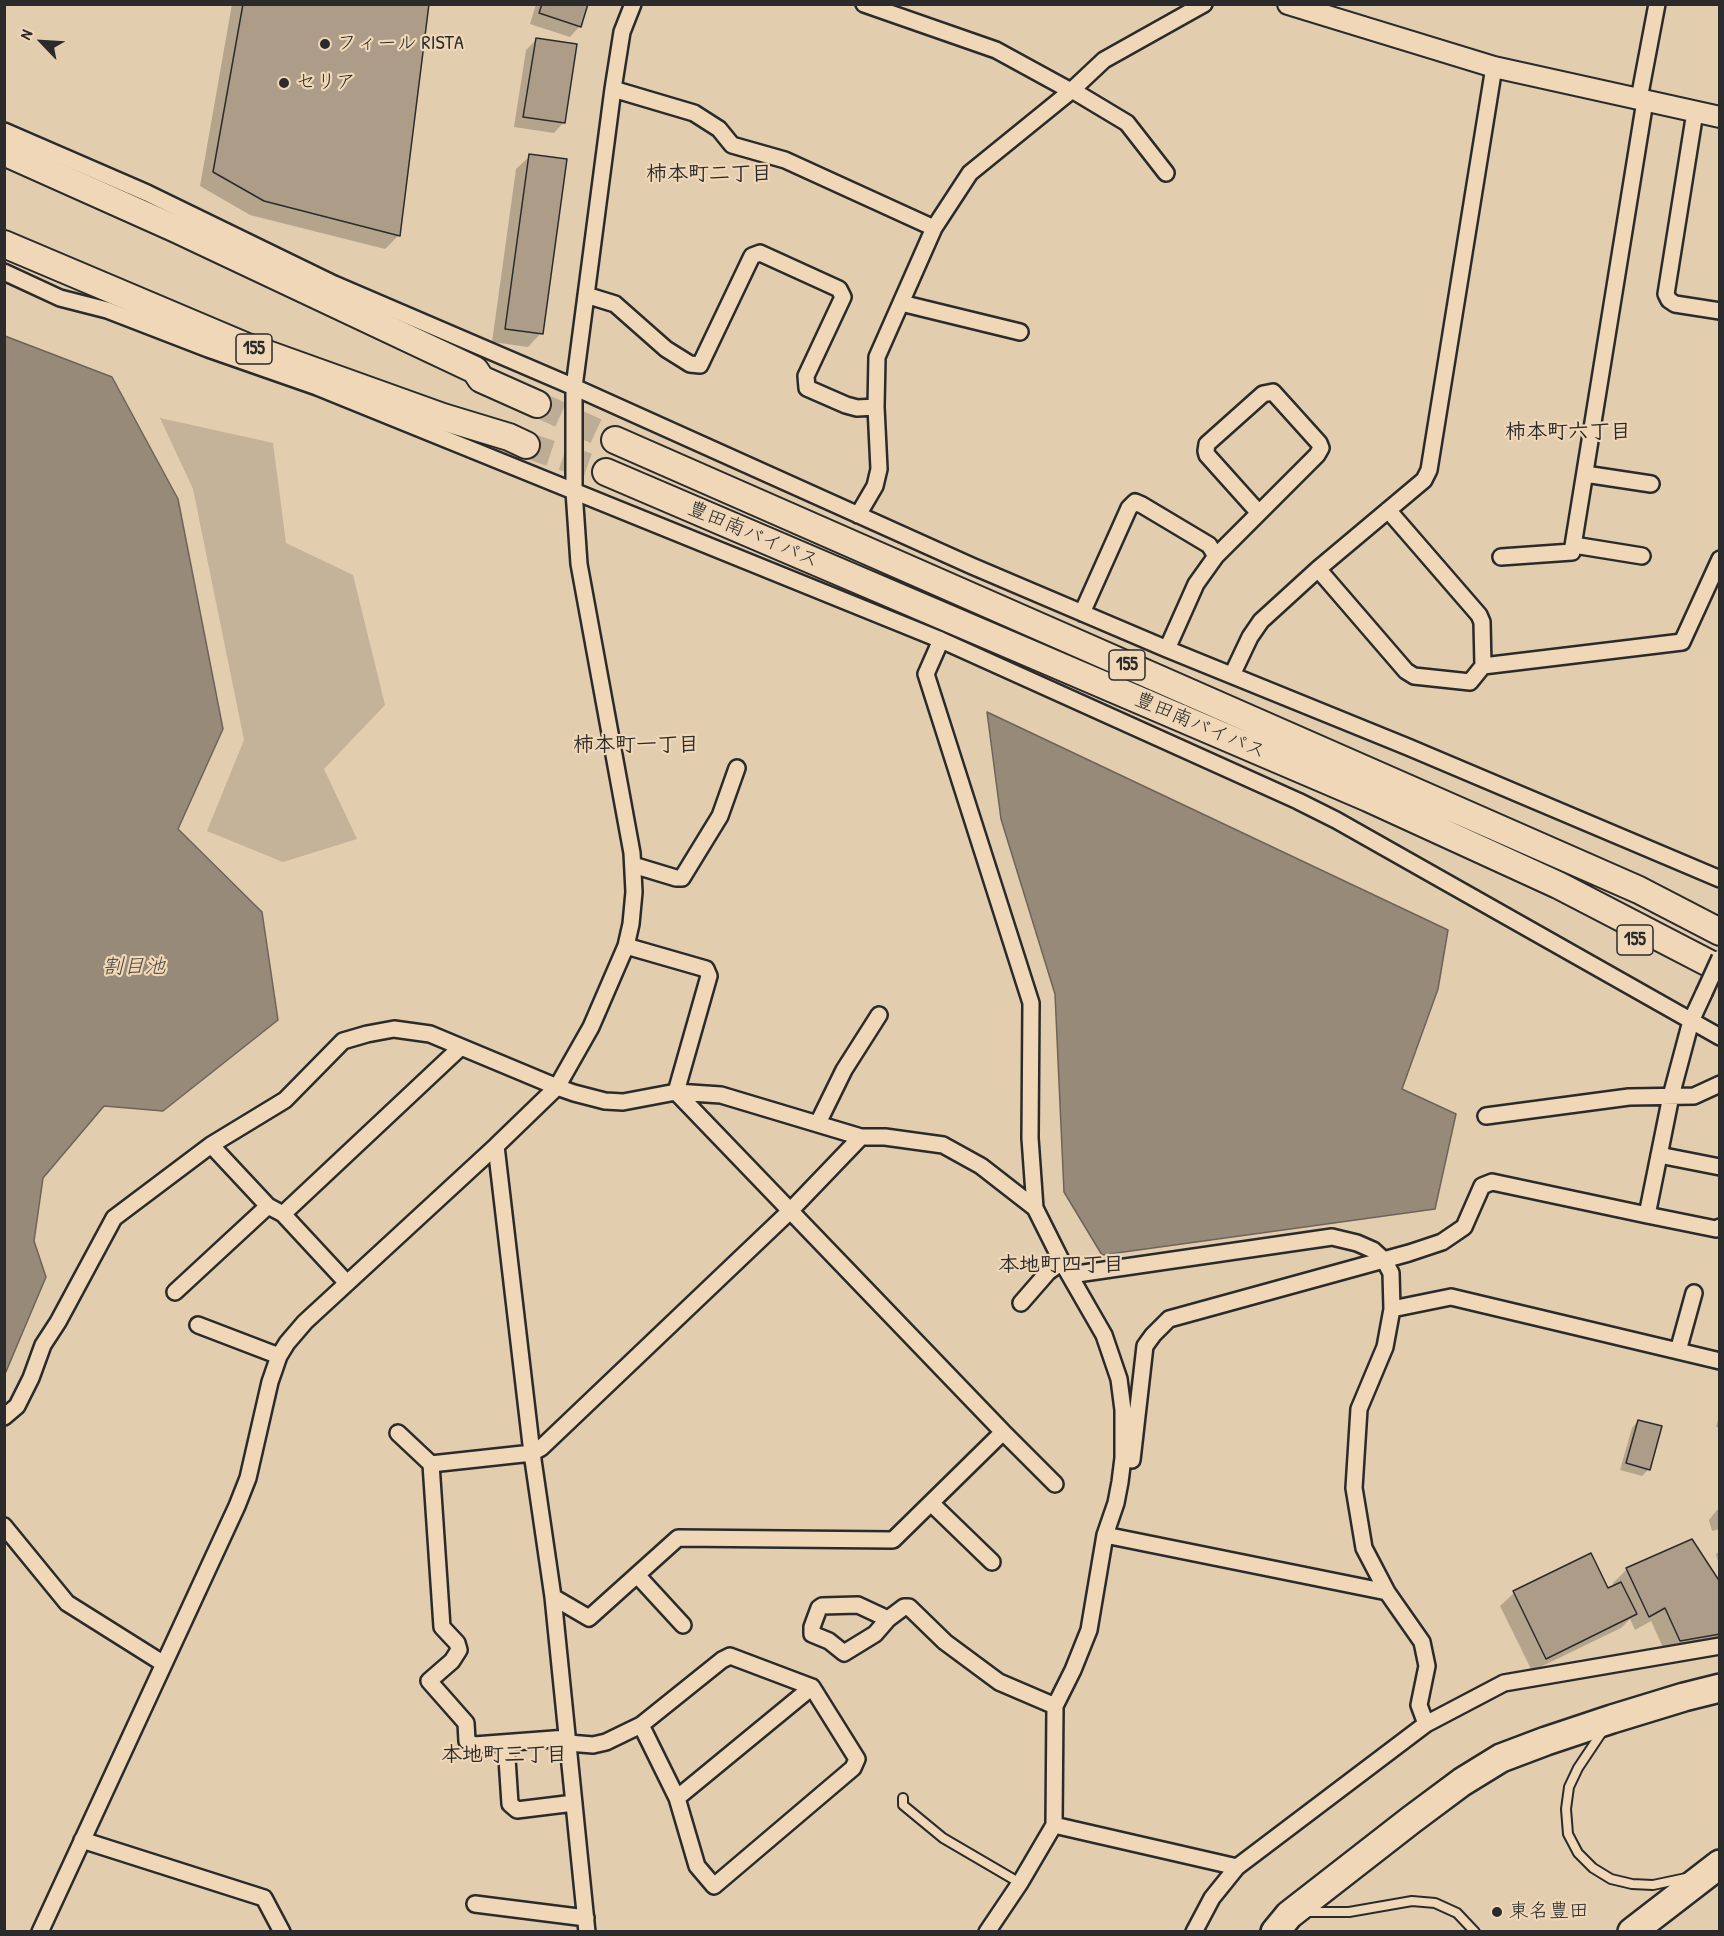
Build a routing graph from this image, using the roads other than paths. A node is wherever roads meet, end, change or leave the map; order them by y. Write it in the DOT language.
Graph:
graph roads {
  1 [pos="633,4"];
  2 [pos="864,4"];
  3 [pos="1204,4"];
  4 [pos="1288,4"];
  5 [pos="1657,4"];
  6 [pos="1494,67"];
  7 [pos="613,89"];
  8 [pos="1071,91"];
  9 [pos="1642,100"];
  10 [pos="1695,112"];
  11 [pos="1719,117"];
  12 [pos="4,131"];
  13 [pos="4,152"];
  14 [pos="1166,173"];
  15 [pos="934,228"];
  16 [pos="4,244"];
  17 [pos="4,272"];
  18 [pos="586,295"];
  19 [pos="902,303"];
  20 [pos="1719,311"];
  21 [pos="1020,332"];
  22 [pos="574,387"];
  23 [pos="537,404"];
  24 [pos="876,408"];
  25 [pos="615,440"];
  26 [pos="518,441"];
  27 [pos="606,472"];
  28 [pos="1585,474"];
  29 [pos="1652,484"];
  30 [pos="574,491"];
  31 [pos="1388,510"];
  32 [pos="1259,513"];
  33 [pos="858,515"];
  34 [pos="1574,544"];
  35 [pos="1216,555"];
  36 [pos="1642,556"];
  37 [pos="1501,557"];
  38 [pos="1719,559"];
  39 [pos="1318,569"];
  40 [pos="1082,613"];
  41 [pos="941,640"];
  42 [pos="1167,649"];
  43 [pos="1483,666"];
  44 [pos="1232,675"];
  45 [pos="737,768"];
  46 [pos="633,865"];
  47 [pos="1719,879"];
  48 [pos="1558,885"];
  49 [pos="1639,890"];
  50 [pos="1719,918"];
  51 [pos="1719,932"];
  52 [pos="626,946"];
  53 [pos="1719,958"];
  54 [pos="1719,969"];
  55 [pos="1712,989"];
  56 [pos="879,1016"];
  57 [pos="1691,1021"];
  58 [pos="1719,1037"];
  59 [pos="461,1047"];
  60 [pos="1719,1084"];
  61 [pos="557,1087"];
  62 [pos="676,1092"];
  63 [pos="1671,1096"];
  64 [pos="1486,1116"];
  65 [pos="818,1123"];
  66 [pos="861,1137"];
  67 [pos="211,1146"];
  68 [pos="496,1146"];
  69 [pos="1659,1155"];
  70 [pos="1719,1167"];
  71 [pos="268,1206"];
  72 [pos="1035,1208"];
  73 [pos="790,1211"];
  74 [pos="283,1214"];
  75 [pos="1647,1215"];
  76 [pos="1719,1227"];
  77 [pos="1384,1260"];
  78 [pos="1066,1268"];
  79 [pos="347,1283"];
  80 [pos="176,1292"];
  81 [pos="1694,1293"];
  82 [pos="1021,1304"];
  83 [pos="1392,1309"];
  84 [pos="198,1325"];
  85 [pos="1678,1351"];
  86 [pos="279,1356"];
  87 [pos="1719,1361"];
  88 [pos="4,1417"];
  89 [pos="398,1432"];
  90 [pos="1003,1432"];
  91 [pos="532,1453"];
  92 [pos="431,1464"];
  93 [pos="1120,1482"];
  94 [pos="1055,1484"];
  95 [pos="931,1503"];
  96 [pos="4,1526"];
  97 [pos="1105,1535"];
  98 [pos="992,1562"];
  99 [pos="637,1575"];
  100 [pos="1387,1592"];
  101 [pos="553,1597"];
  102 [pos="888,1619"];
  103 [pos="683,1625"];
  104 [pos="1719,1646"];
  105 [pos="164,1664"];
  106 [pos="812,1687"];
  107 [pos="1719,1688"];
  108 [pos="1055,1706"];
  109 [pos="1612,1719"];
  110 [pos="1426,1724"];
  111 [pos="641,1725"];
  112 [pos="568,1741"];
  113 [pos="506,1743"];
  114 [pos="677,1798"];
  115 [pos="903,1798"];
  116 [pos="574,1803"];
  117 [pos="1054,1825"];
  118 [pos="82,1840"];
  119 [pos="1237,1867"];
  120 [pos="1715,1868"];
  121 [pos="1020,1883"];
  122 [pos="476,1904"];
  123 [pos="1282,1923"];
  124 [pos="586,1925"];
  125 [pos="40,1932"];
  126 [pos="282,1932"];
  127 [pos="987,1932"];
  128 [pos="1194,1932"];
  129 [pos="1475,1932"];
  130 [pos="1632,1932"];
  1 -- 7 [label="street"];
  2 -- 8 [label="street"];
  3 -- 8 [label="street"];
  4 -- 6 [label="street"];
  5 -- 9 [label="street"];
  6 -- 9 [label="street"];
  6 -- 31 [label="street"];
  7 -- 15 [label="street"];
  7 -- 18 [label="street"];
  8 -- 14 [label="street"];
  8 -- 15 [label="street"];
  9 -- 10 [label="street"];
  9 -- 28 [label="street"];
  10 -- 11 [label="street"];
  10 -- 20 [label="street"];
  12 -- 22 [label="street"];
  13 -- 23 [label="highway"];
  15 -- 19 [label="street"];
  16 -- 26 [label="highway, 155"];
  17 -- 30 [label="street"];
  18 -- 22 [label="street"];
  18 -- 24 [label="street"];
  19 -- 21 [label="street"];
  19 -- 24 [label="street"];
  22 -- 30 [label="street"];
  22 -- 33 [label="street"];
  24 -- 33 [label="street"];
  25 -- 49 [label="highway, 豊田南バイパス / 155"];
  27 -- 48 [label="highway, 豊田南バイパス / 155"];
  28 -- 29 [label="street"];
  28 -- 34 [label="street"];
  30 -- 41 [label="street"];
  30 -- 46 [label="street"];
  31 -- 39 [label="street"];
  31 -- 43 [label="street"];
  32 -- 32 [label="street"];
  32 -- 35 [label="street"];
  33 -- 40 [label="street"];
  34 -- 36 [label="street"];
  34 -- 37 [label="street"];
  35 -- 40 [label="street"];
  35 -- 42 [label="street"];
  38 -- 43 [label="street"];
  39 -- 43 [label="street"];
  39 -- 44 [label="street"];
  40 -- 42 [label="street"];
  41 -- 57 [label="street"];
  41 -- 72 [label="street"];
  42 -- 44 [label="street"];
  44 -- 47 [label="street"];
  45 -- 46 [label="street"];
  46 -- 52 [label="street"];
  48 -- 54 [label="highway, 豊田南バイパス / 155"];
  48 -- 55 [label="highway, 155"];
  49 -- 50 [label="highway, 155"];
  49 -- 51 [label="highway, 豊田南バイパス / 155"];
  52 -- 61 [label="street"];
  52 -- 62 [label="street"];
  53 -- 55 [label="street, bridge"];
  55 -- 57 [label="street"];
  56 -- 65 [label="street"];
  57 -- 58 [label="street"];
  57 -- 63 [label="street"];
  59 -- 61 [label="street"];
  59 -- 67 [label="street"];
  59 -- 74 [label="street"];
  60 -- 63 [label="street"];
  61 -- 62 [label="street"];
  61 -- 68 [label="street"];
  62 -- 65 [label="street"];
  62 -- 73 [label="street"];
  63 -- 64 [label="street"];
  63 -- 69 [label="street"];
  65 -- 66 [label="street"];
  66 -- 72 [label="street"];
  66 -- 73 [label="street"];
  67 -- 71 [label="street"];
  67 -- 88 [label="street"];
  68 -- 79 [label="street"];
  68 -- 91 [label="street"];
  69 -- 70 [label="street"];
  69 -- 75 [label="street"];
  71 -- 74 [label="street"];
  71 -- 80 [label="street"];
  72 -- 78 [label="street"];
  73 -- 90 [label="street"];
  73 -- 91 [label="street"];
  74 -- 79 [label="street"];
  75 -- 76 [label="street"];
  75 -- 77 [label="street"];
  77 -- 78 [label="street"];
  77 -- 83 [label="street"];
  77 -- 93 [label="street"];
  78 -- 82 [label="street"];
  78 -- 93 [label="street"];
  79 -- 86 [label="street"];
  81 -- 85 [label="street"];
  83 -- 85 [label="street"];
  83 -- 100 [label="street"];
  84 -- 86 [label="street"];
  85 -- 87 [label="street"];
  86 -- 105 [label="street"];
  89 -- 92 [label="street"];
  90 -- 94 [label="street"];
  90 -- 95 [label="street"];
  91 -- 92 [label="street"];
  91 -- 101 [label="street"];
  92 -- 113 [label="street"];
  93 -- 97 [label="street"];
  95 -- 98 [label="street"];
  95 -- 99 [label="street"];
  96 -- 105 [label="street"];
  97 -- 100 [label="street"];
  97 -- 108 [label="street"];
  99 -- 101 [label="street"];
  99 -- 103 [label="street"];
  100 -- 110 [label="street"];
  101 -- 112 [label="street"];
  102 -- 102 [label="street"];
  102 -- 108 [label="street"];
  104 -- 110 [label="street"];
  105 -- 118 [label="street"];
  106 -- 111 [label="street"];
  106 -- 114 [label="street"];
  106 -- 114 [label="street"];
  107 -- 109 [label="highway"];
  108 -- 117 [label="street"];
  109 -- 120 [label="lane"];
  109 -- 123 [label="highway"];
  110 -- 119 [label="street"];
  111 -- 112 [label="street"];
  111 -- 114 [label="street"];
  112 -- 113 [label="street"];
  112 -- 116 [label="street"];
  113 -- 116 [label="street"];
  115 -- 121 [label="lane"];
  116 -- 124 [label="street"];
  117 -- 119 [label="street"];
  117 -- 121 [label="street"];
  118 -- 125 [label="street"];
  118 -- 126 [label="street"];
  119 -- 128 [label="street"];
  120 -- 130 [label="highway"];
  121 -- 127 [label="street"];
  122 -- 124 [label="street"];
  123 -- 129 [label="lane"];
}
